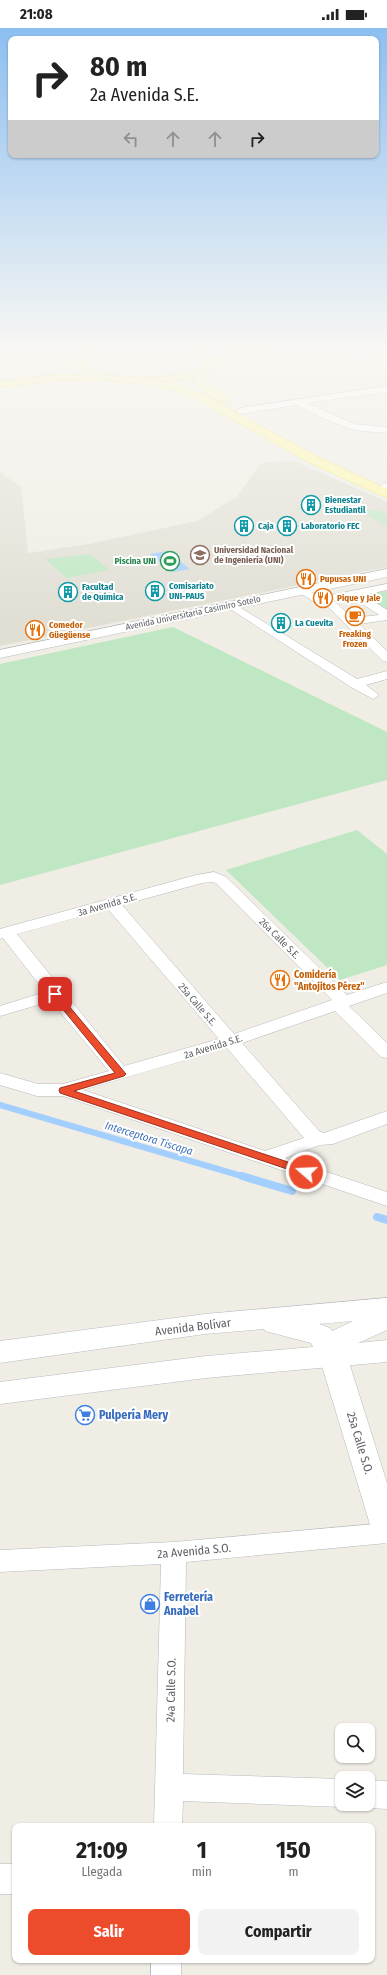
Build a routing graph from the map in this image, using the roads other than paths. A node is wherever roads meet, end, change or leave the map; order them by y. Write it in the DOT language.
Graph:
graph roads {
  1 [pos="277,440"];
  2 [pos="290,440"];
  3 [pos="387,488"];
  4 [pos="387,573"];
  5 [pos="387,587"];
  6 [pos="301,590"];
  7 [pos="355,594"];
  8 [pos="326,599"];
  9 [pos="231,605"];
  10 [pos="387,616"];
  11 [pos="350,622"];
  12 [pos="0,654"];
  13 [pos="387,658"];
  14 [pos="387,675"];
  15 [pos="355,684"];
  16 [pos="373,695"];
  17 [pos="214,877"];
  18 [pos="111,902"];
  19 [pos="4,933"];
  20 [pos="387,987"];
  21 [pos="55,994"];
  22 [pos="341,1003"];
  23 [pos="0,1011"];
  24 [pos="230,1041"];
  25 [pos="387,1053"];
  26 [pos="121,1074"];
  27 [pos="0,1078"];
  28 [pos="64,1090"];
  29 [pos="387,1117"];
  30 [pos="319,1139"];
  31 [pos="265,1158"];
  32 [pos="387,1199"];
  33 [pos="387,1308"];
  34 [pos="387,1318"];
  35 [pos="248,1320"];
  36 [pos="387,1351"];
  37 [pos="0,1352"];
  38 [pos="333,1356"];
  39 [pos="0,1393"];
  40 [pos="387,1532"];
  41 [pos="174,1553"];
  42 [pos="0,1561"];
  43 [pos="169,1786"];
  44 [pos="335,1793"];
  45 [pos="375,1794"];
  46 [pos="387,1794"];
  47 [pos="168,1823"];
  48 [pos="0,1879"];
  49 [pos="12,1879"];
  50 [pos="166,1963"];
  51 [pos="166,1975"];
  1 -- 3 [label="main road"];
  2 -- 3 [label="main road"];
  4 -- 6 [label="street, Avenida Universitaria Casimiro Sotelo"];
  5 -- 7 [label="street"];
  6 -- 8 [label="street"];
  6 -- 9 [label="street, Avenida Universitaria Casimiro Sotelo"];
  7 -- 8 [label="street"];
  7 -- 10 [label="street"];
  8 -- 11 [label="street"];
  9 -- 12 [label="street, Avenida Universitaria Casimiro Sotelo"];
  9 -- 15 [label="street"];
  10 -- 11 [label="street"];
  11 -- 13 [label="street"];
  14 -- 15 [label="street"];
  15 -- 16 [label="street"];
  17 -- 18 [label="street, 3a Avenida S.E."];
  17 -- 22 [label="street, 26a Calle S.E."];
  18 -- 19 [label="street, 3a Avenida S.E."];
  18 -- 24 [label="street, 25a Calle S.E."];
  19 -- 21 [label="street"];
  20 -- 22 [label="street, 2a Avenida S.E."];
  21 -- 23 [label="street"];
  21 -- 26 [label="street"];
  22 -- 24 [label="street, 2a Avenida S.E."];
  22 -- 25 [label="street, 26a Calle S.E."];
  24 -- 26 [label="street, 2a Avenida S.E."];
  24 -- 30 [label="street, 25a Calle S.E."];
  26 -- 28 [label="street, 2a Avenida S.E."];
  27 -- 28 [label="street, 2a Avenida S.E."];
  28 -- 31 [label="street"];
  29 -- 30 [label="street"];
  30 -- 31 [label="street"];
  31 -- 32 [label="street"];
  33 -- 35 [label="main road, Avenida Bolívar"];
  34 -- 38 [label="main road"];
  35 -- 37 [label="main road, Avenida Bolívar"];
  35 -- 38 [label="main road"];
  36 -- 38 [label="main road"];
  38 -- 39 [label="main road"];
  38 -- 40 [label="street, 25a Calle S.O."];
  40 -- 41 [label="street, 2a Avenida S.O."];
  41 -- 42 [label="street, 2a Avenida S.O."];
  41 -- 43 [label="street, 24a Calle S.O."];
  43 -- 44 [label="street"];
  43 -- 47 [label="street, 24a Calle S.O."];
  45 -- 46 [label="street"];
  48 -- 49 [label="street"];
  50 -- 51 [label="street"];
}
